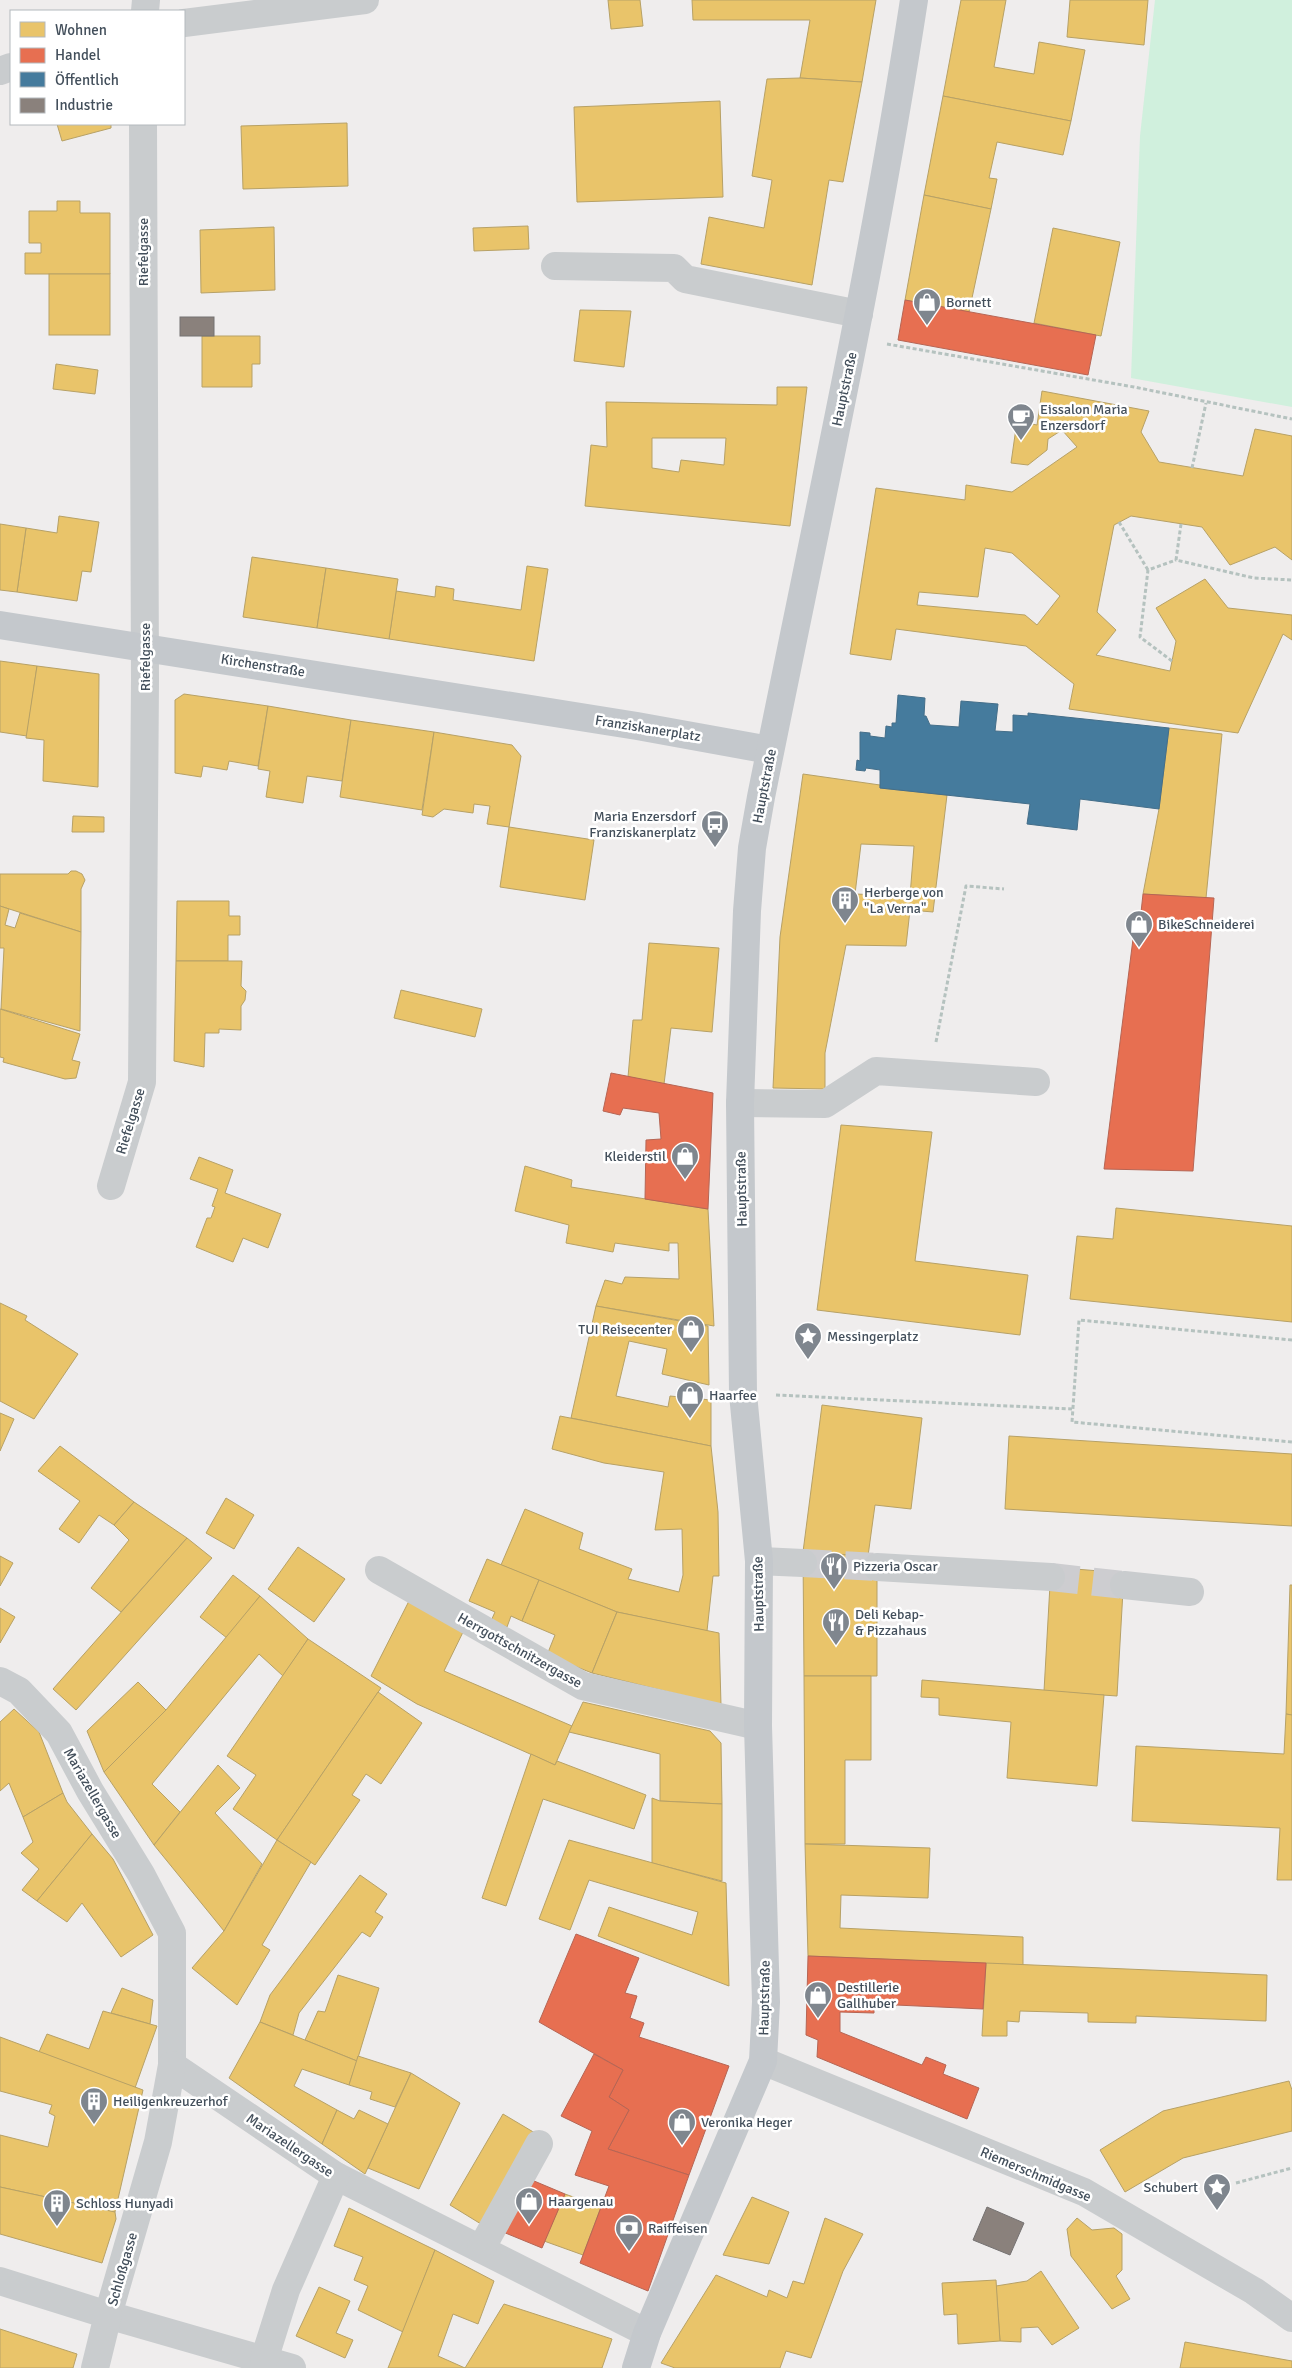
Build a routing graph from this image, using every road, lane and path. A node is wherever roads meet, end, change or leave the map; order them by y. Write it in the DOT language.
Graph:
graph roads {
  1 [pos="364,0"];
  2 [pos="914,0"];
  3 [pos="185,24"];
  4 [pos="143,125"];
  5 [pos="556,266"];
  6 [pos="856,326"];
  7 [pos="1206,403"];
  8 [pos="1292,419"];
  9 [pos="1192,468"];
  10 [pos="1118,522"];
  11 [pos="1181,524"];
  12 [pos="1176,560"];
  13 [pos="1148,570"];
  14 [pos="1292,580"];
  15 [pos="0,625"];
  16 [pos="145,646"];
  17 [pos="1172,660"];
  18 [pos="526,708"];
  19 [pos="770,750"];
  20 [pos="1004,889"];
  21 [pos="930,1075"];
  22 [pos="1036,1082"];
  23 [pos="740,1103"];
  24 [pos="111,1186"];
  25 [pos="1292,1340"];
  26 [pos="743,1394"];
  27 [pos="1072,1409"];
  28 [pos="1292,1442"];
  29 [pos="759,1561"];
  30 [pos="803,1563"];
  31 [pos="877,1567"];
  32 [pos="379,1570"];
  33 [pos="1051,1577"];
  34 [pos="1124,1585"];
  35 [pos="1190,1592"];
  36 [pos="0,1681"];
  37 [pos="758,1726"];
  38 [pos="762,2061"];
  39 [pos="172,2065"];
  40 [pos="539,2144"];
  41 [pos="1292,2168"];
  42 [pos="336,2176"];
  43 [pos="1236,2184"];
  44 [pos="481,2249"];
  45 [pos="0,2281"];
  46 [pos="108,2315"];
  47 [pos="1292,2318"];
  48 [pos="647,2333"];
  49 [pos="264,2360"];
  50 [pos="95,2368"];
  51 [pos="292,2368"];
  52 [pos="636,2368"];
  1 -- 3 [label="street"];
  2 -- 6 [label="main road, Hauptstraße"];
  4 -- 16 [label="street, Riefelgasse"];
  5 -- 6 [label="street"];
  6 -- 7 [label="path"];
  6 -- 19 [label="main road, Hauptstraße"];
  7 -- 8 [label="path"];
  7 -- 9 [label="path"];
  10 -- 13 [label="path"];
  11 -- 12 [label="path"];
  12 -- 13 [label="path"];
  12 -- 14 [label="path"];
  13 -- 17 [label="path"];
  15 -- 16 [label="main road, Kirchenstraße"];
  16 -- 18 [label="main road, Kirchenstraße"];
  16 -- 24 [label="street, Riefelgasse"];
  18 -- 19 [label="main road, Franziskanerplatz"];
  19 -- 23 [label="main road, Hauptstraße"];
  20 -- 21 [label="path"];
  21 -- 22 [label="street"];
  21 -- 23 [label="street"];
  23 -- 26 [label="main road, Hauptstraße"];
  25 -- 27 [label="path"];
  26 -- 27 [label="path"];
  26 -- 29 [label="main road, Hauptstraße"];
  27 -- 28 [label="path"];
  29 -- 30 [label="street"];
  29 -- 37 [label="main road, Hauptstraße"];
  31 -- 33 [label="street"];
  32 -- 37 [label="street, Herrgottschnitzergasse"];
  34 -- 35 [label="street"];
  36 -- 39 [label="street, Mariazellergasse"];
  37 -- 38 [label="main road, Hauptstraße"];
  38 -- 47 [label="street, Riemerschmidgasse"];
  38 -- 48 [label="main road, Hauptstraße"];
  39 -- 42 [label="street, Mariazellergasse"];
  39 -- 46 [label="street, Schloßgasse"];
  40 -- 44 [label="street"];
  41 -- 43 [label="path"];
  42 -- 44 [label="street, Mariazellergasse"];
  42 -- 49 [label="street"];
  44 -- 48 [label="street, Mariazellergasse"];
  45 -- 46 [label="street"];
  46 -- 49 [label="street, Schloßgasse"];
  46 -- 50 [label="street"];
  48 -- 52 [label="main road, Hauptstraße"];
  49 -- 51 [label="street, Schloßgasse"];
}
